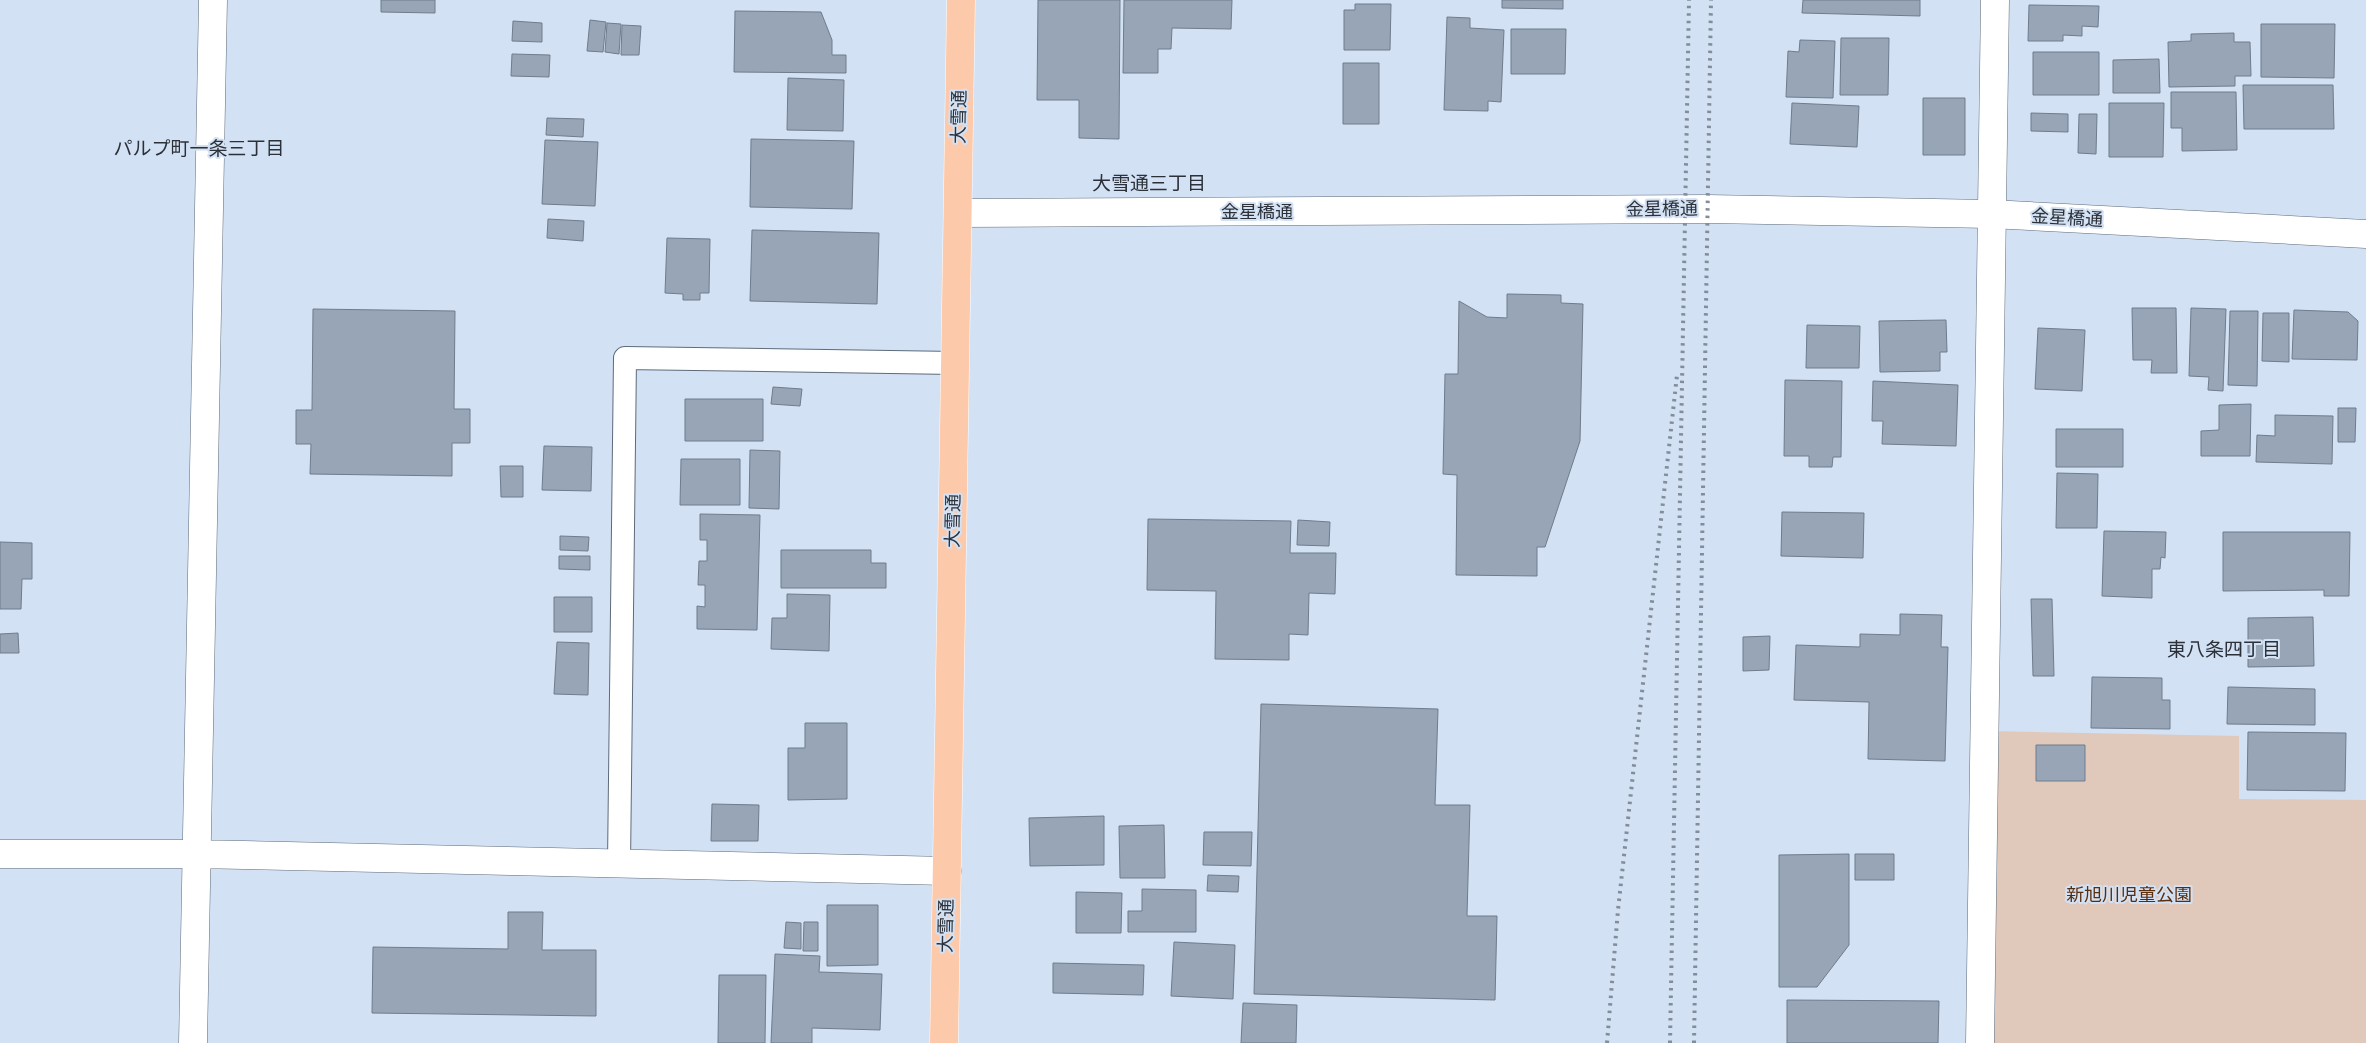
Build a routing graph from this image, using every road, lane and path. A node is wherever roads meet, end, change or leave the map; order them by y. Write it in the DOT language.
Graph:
graph roads {
  1 [pos="213,0"];
  2 [pos="961,0"];
  3 [pos="1994,0"];
  4 [pos="958,213"];
  5 [pos="1991,214"];
  6 [pos="2366,234"];
  7 [pos="955,363"];
  8 [pos="0,854"];
  9 [pos="196,854"];
  10 [pos="619,864"];
  11 [pos="947,871"];
  12 [pos="193,1043"];
  13 [pos="944,1043"];
  14 [pos="1980,1043"];
  1 -- 9 [label="street"];
  2 -- 4 [label="highway, 大雪通"];
  3 -- 5 [label="street"];
  4 -- 5 [label="street, 金星橋通"];
  4 -- 7 [label="highway, 大雪通"];
  5 -- 6 [label="street, 金星橋通"];
  5 -- 14 [label="street"];
  7 -- 10 [label="lane"];
  7 -- 11 [label="highway, 大雪通"];
  8 -- 9 [label="street"];
  9 -- 10 [label="street"];
  9 -- 12 [label="street"];
  10 -- 11 [label="street"];
  11 -- 13 [label="highway, 大雪通"];
}
